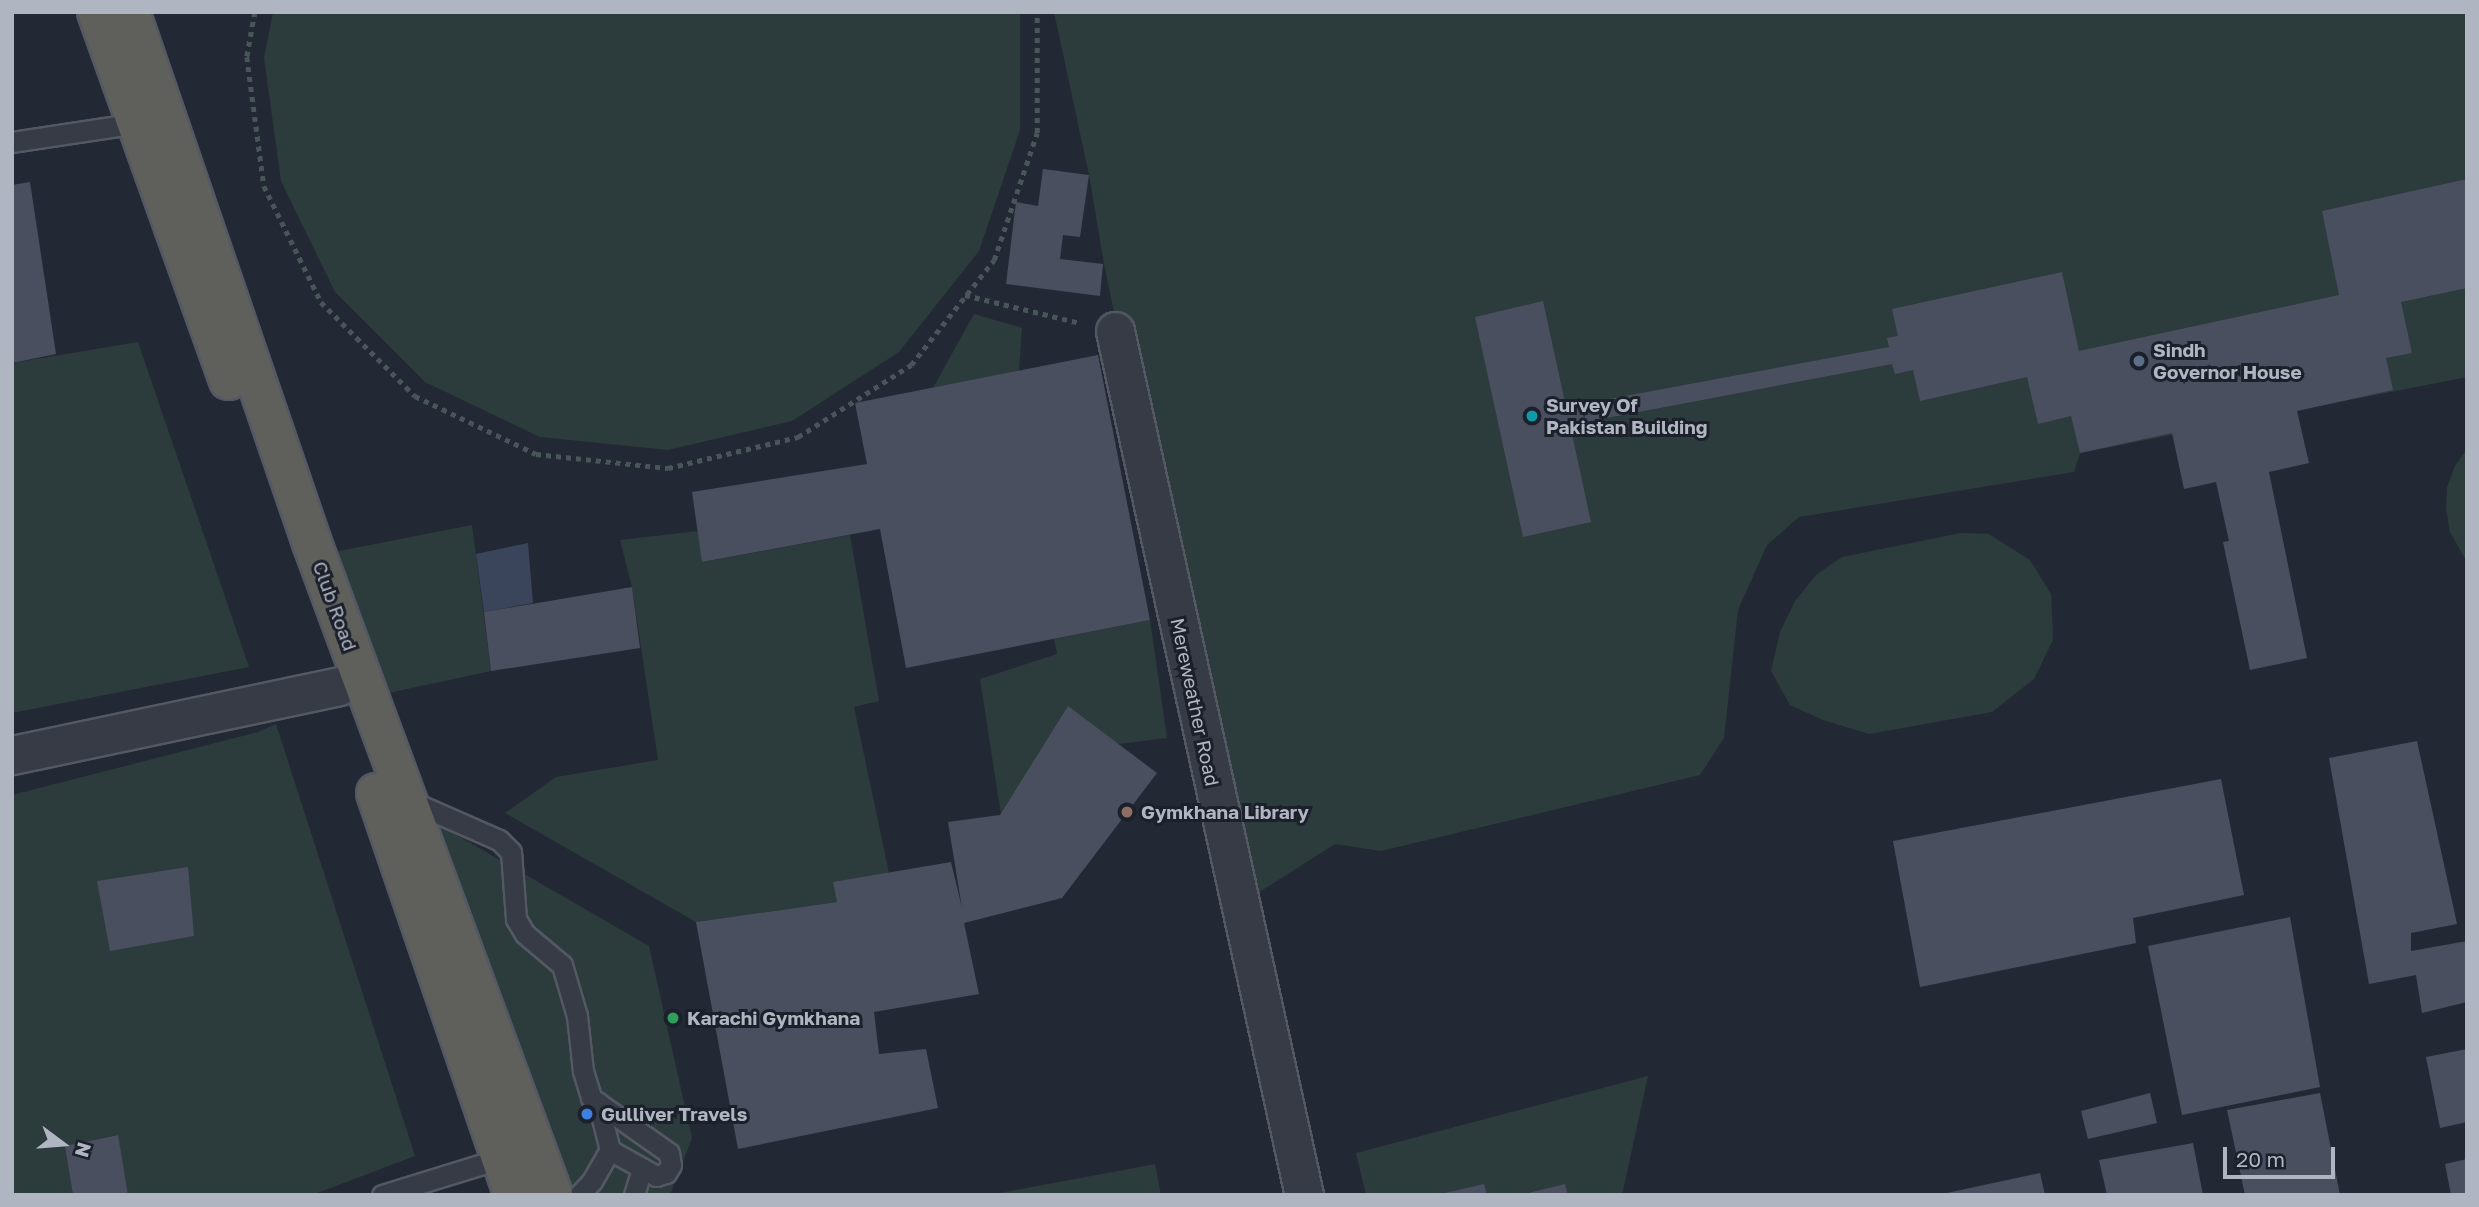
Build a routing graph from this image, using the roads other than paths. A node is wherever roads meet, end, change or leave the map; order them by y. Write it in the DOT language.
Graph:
graph roads {
  1 [pos="97,12"];
  2 [pos="130,12"];
  3 [pos="137,123"];
  4 [pos="12,142"];
  5 [pos="1115,331"];
  6 [pos="339,686"];
  7 [pos="12,755"];
  8 [pos="405,799"];
  9 [pos="598,1103"];
  10 [pos="610,1150"];
  11 [pos="502,1158"];
  12 [pos="642,1168"];
  13 [pos="382,1195"];
  14 [pos="514,1195"];
  15 [pos="552,1195"];
  16 [pos="579,1195"];
  17 [pos="634,1195"];
  18 [pos="1304,1195"];
  1 -- 3 [label="highway, Club Road"];
  2 -- 8 [label="highway, Club Road"];
  3 -- 4 [label="lane"];
  3 -- 6 [label="highway, Club Road"];
  5 -- 18 [label="street, Mereweather Road"];
  6 -- 7 [label="street"];
  6 -- 11 [label="highway, Club Road"];
  8 -- 9 [label="lane"];
  8 -- 15 [label="highway, Club Road"];
  9 -- 10 [label="lane"];
  9 -- 12 [label="lane"];
  10 -- 12 [label="lane"];
  10 -- 16 [label="lane"];
  11 -- 13 [label="lane"];
  11 -- 14 [label="highway, Club Road"];
  12 -- 17 [label="lane"];
}
